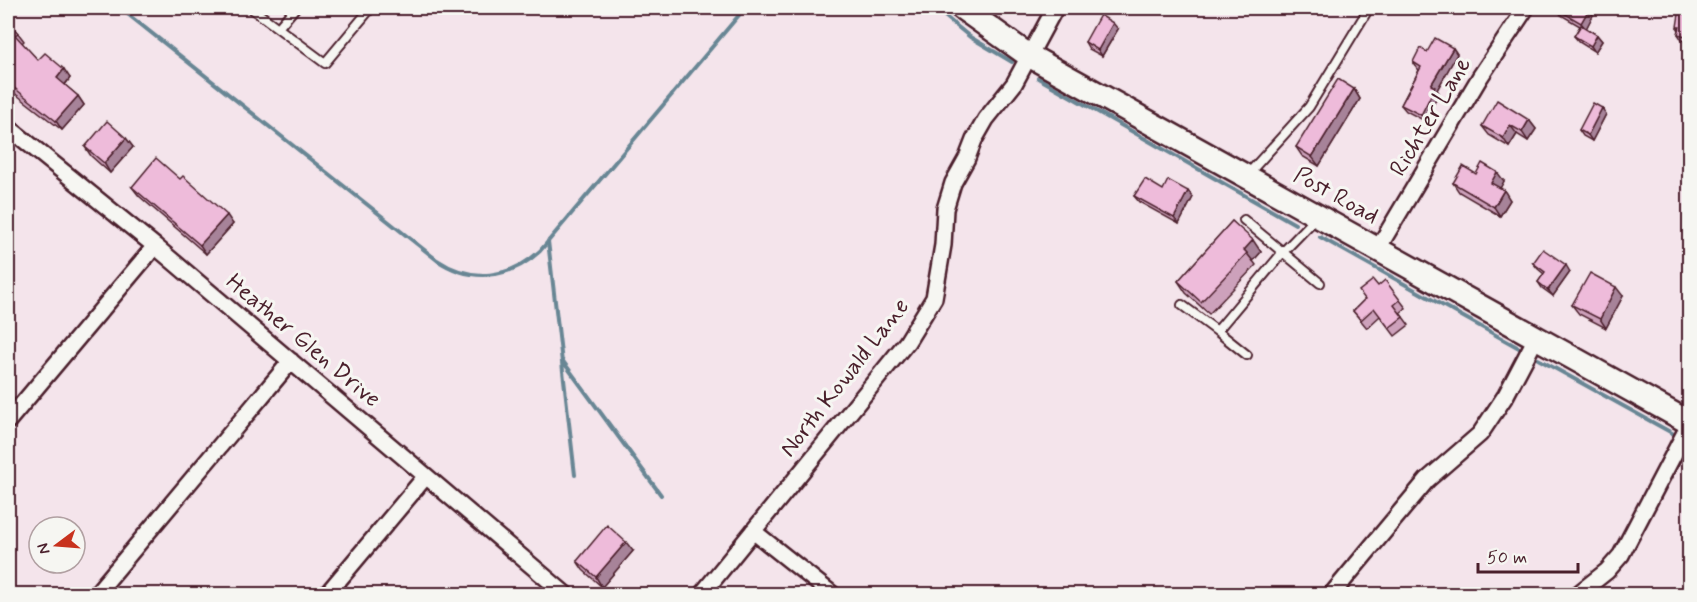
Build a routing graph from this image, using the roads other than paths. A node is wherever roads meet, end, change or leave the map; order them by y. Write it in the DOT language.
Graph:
graph roads {
  1 [pos="251,8"];
  2 [pos="295,8"];
  3 [pos="371,8"];
  4 [pos="962,8"];
  5 [pos="1055,8"];
  6 [pos="1369,8"];
  7 [pos="1526,8"];
  8 [pos="278,28"];
  9 [pos="1028,55"];
  10 [pos="11,136"];
  11 [pos="1246,177"];
  12 [pos="1317,217"];
  13 [pos="1244,220"];
  14 [pos="156,246"];
  15 [pos="1377,250"];
  16 [pos="1283,252"];
  17 [pos="1320,283"];
  18 [pos="1182,305"];
  19 [pos="1217,331"];
  20 [pos="1536,338"];
  21 [pos="1246,355"];
  22 [pos="291,361"];
  23 [pos="8,421"];
  24 [pos="1689,423"];
  25 [pos="426,476"];
  26 [pos="753,531"];
  27 [pos="96,594"];
  28 [pos="327,594"];
  29 [pos="563,594"];
  30 [pos="702,594"];
  31 [pos="832,594"];
  32 [pos="1332,594"];
  33 [pos="1578,594"];
  1 -- 8 [label="lane"];
  2 -- 8 [label="lane"];
  3 -- 8 [label="lane"];
  4 -- 9 [label="street, Post Road"];
  5 -- 9 [label="street, North Kowald Lane"];
  6 -- 11 [label="lane"];
  7 -- 15 [label="street, Richter Lane"];
  9 -- 11 [label="street, Post Road"];
  9 -- 26 [label="street, North Kowald Lane"];
  10 -- 14 [label="street, Heather Glen Drive"];
  11 -- 12 [label="street, Post Road"];
  12 -- 15 [label="street, Post Road"];
  12 -- 16 [label="lane"];
  13 -- 16 [label="lane"];
  14 -- 22 [label="street, Heather Glen Drive"];
  14 -- 23 [label="street"];
  15 -- 20 [label="street, Post Road"];
  16 -- 17 [label="lane"];
  16 -- 19 [label="lane"];
  18 -- 19 [label="lane"];
  19 -- 21 [label="lane"];
  20 -- 24 [label="street, Post Road"];
  20 -- 32 [label="street"];
  22 -- 25 [label="street, Heather Glen Drive"];
  22 -- 27 [label="street"];
  24 -- 33 [label="street"];
  25 -- 28 [label="street"];
  25 -- 29 [label="street, Heather Glen Drive"];
  26 -- 30 [label="street, North Kowald Lane"];
  26 -- 31 [label="street"];
}
